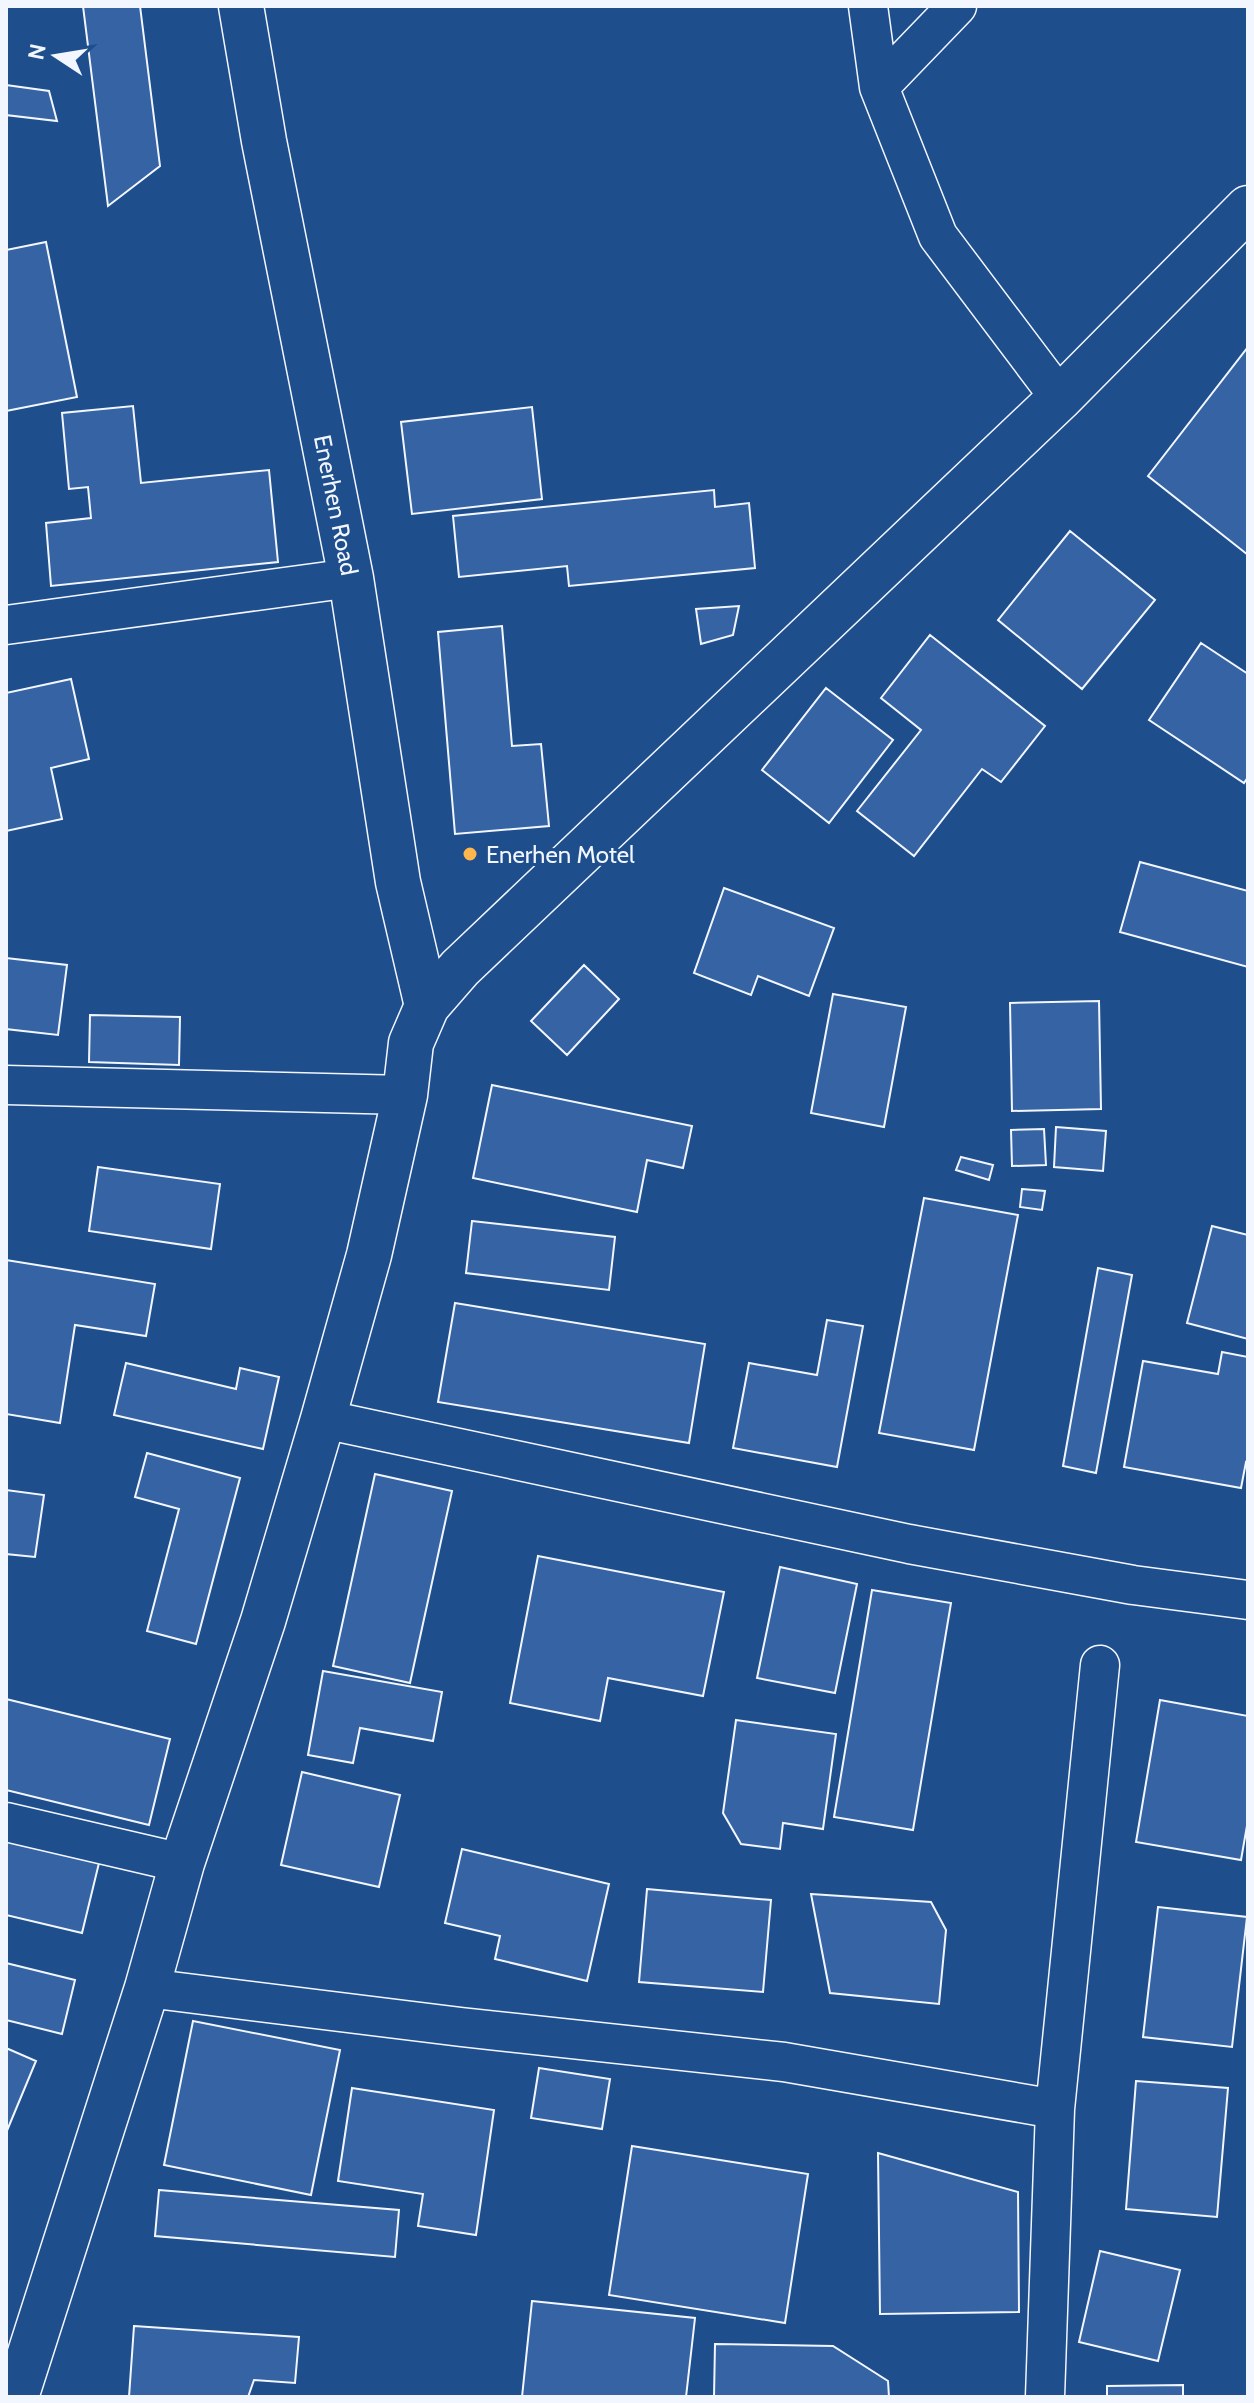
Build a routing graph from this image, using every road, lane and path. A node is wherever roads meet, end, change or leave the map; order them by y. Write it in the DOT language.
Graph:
graph roads {
  1 [pos="241,6"];
  2 [pos="868,6"];
  3 [pos="957,6"];
  4 [pos="879,87"];
  5 [pos="1248,208"];
  6 [pos="1060,398"];
  7 [pos="351,578"];
  8 [pos="6,625"];
  9 [pos="427,1006"];
  10 [pos="6,1085"];
  11 [pos="405,1095"];
  12 [pos="323,1419"];
  13 [pos="1248,1600"];
  14 [pos="1100,1665"];
  15 [pos="6,1822"];
  16 [pos="182,1863"];
  17 [pos="147,1988"];
  18 [pos="1055,2109"];
  19 [pos="16,2397"];
  20 [pos="1045,2397"];
  1 -- 7 [label="main road, Enerhen Road"];
  2 -- 4 [label="street"];
  3 -- 4 [label="street"];
  4 -- 6 [label="street"];
  5 -- 6 [label="main road"];
  6 -- 9 [label="main road"];
  7 -- 8 [label="street"];
  7 -- 9 [label="main road, Enerhen Road"];
  9 -- 11 [label="main road"];
  10 -- 11 [label="street"];
  11 -- 12 [label="main road"];
  12 -- 13 [label="street"];
  12 -- 16 [label="main road"];
  14 -- 18 [label="street"];
  15 -- 16 [label="street"];
  16 -- 17 [label="main road"];
  17 -- 18 [label="street"];
  17 -- 19 [label="main road"];
  18 -- 20 [label="street"];
}
